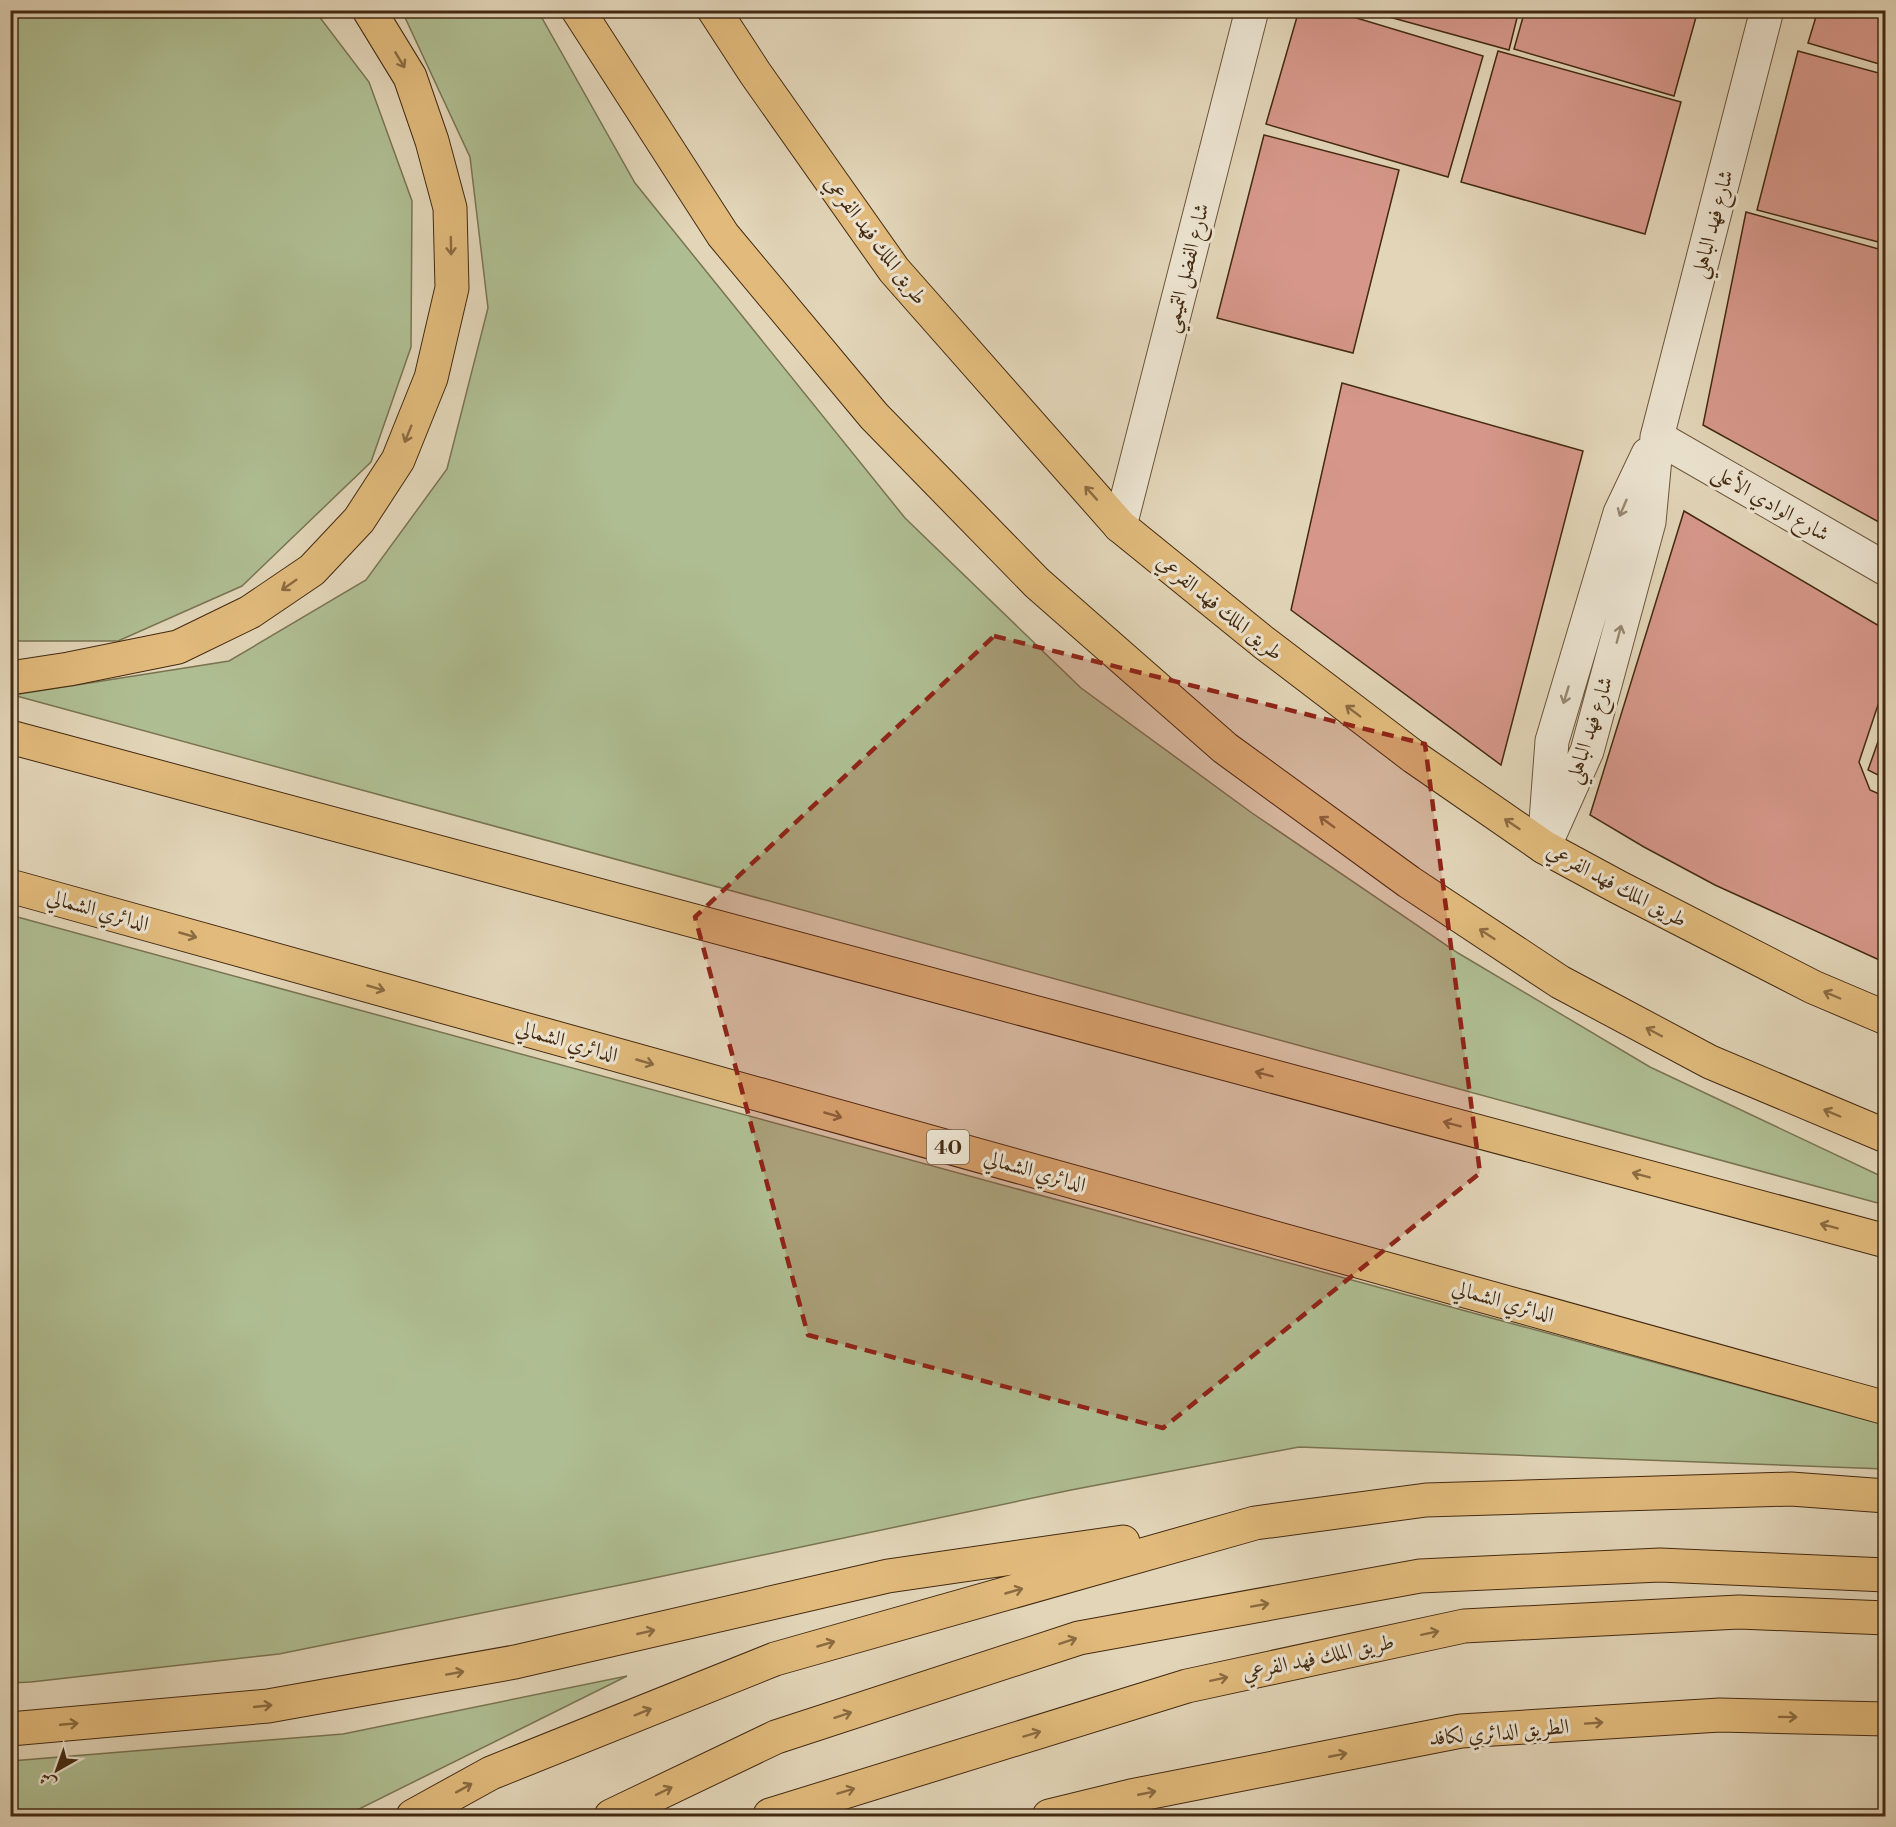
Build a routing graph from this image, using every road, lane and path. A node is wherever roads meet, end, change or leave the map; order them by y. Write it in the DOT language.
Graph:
graph roads {
  1 [pos="369,10"];
  2 [pos="578,10"];
  3 [pos="714,10"];
  4 [pos="1252,10"];
  5 [pos="1767,10"];
  6 [pos="1657,436"];
  7 [pos="1120,526"];
  8 [pos="1886,569"];
  9 [pos="10,678"];
  10 [pos="10,737"];
  11 [pos="1544,847"];
  12 [pos="10,886"];
  13 [pos="1886,1018"];
  14 [pos="1886,1136"];
  15 [pos="1886,1241"];
  16 [pos="1886,1408"];
  17 [pos="1886,1496"];
  18 [pos="1255,1523"];
  19 [pos="1886,1575"];
  20 [pos="1886,1618"];
  21 [pos="1886,1719"];
  22 [pos="10,1729"];
  23 [pos="770,1815"];
  24 [pos="413,1816"];
  25 [pos="611,1816"];
  26 [pos="1049,1816"];
  1 -- 9 [label="main road, one-way"];
  14 -- 2 [label="main road, one-way"];
  7 -- 3 [label="main road, طريق الملك فهد الفرعي, one-way"];
  4 -- 7 [label="street, شارع الفضل التميمي"];
  5 -- 6 [label="street, شارع فهد الباهلي"];
  6 -- 8 [label="street, شارع الوادي الأعلى"];
  6 -- 11 [label="street, شارع فهد الباهلي"];
  11 -- 7 [label="main road, طريق الملك فهد الفرعي, one-way"];
  15 -- 10 [label="main road, one-way"];
  13 -- 11 [label="main road, طريق الملك فهد الفرعي, one-way"];
  12 -- 16 [label="main road, الدائري الشمالي / 40, one-way"];
  17 -- 18 [label="main road"];
  22 -- 18 [label="main road, one-way"];
  24 -- 18 [label="main road, one-way"];
  25 -- 19 [label="main road, one-way"];
  23 -- 20 [label="main road, طريق الملك فهد الفرعي, one-way"];
  26 -- 21 [label="main road, الطريق الدائري لكافد, one-way"];
}
